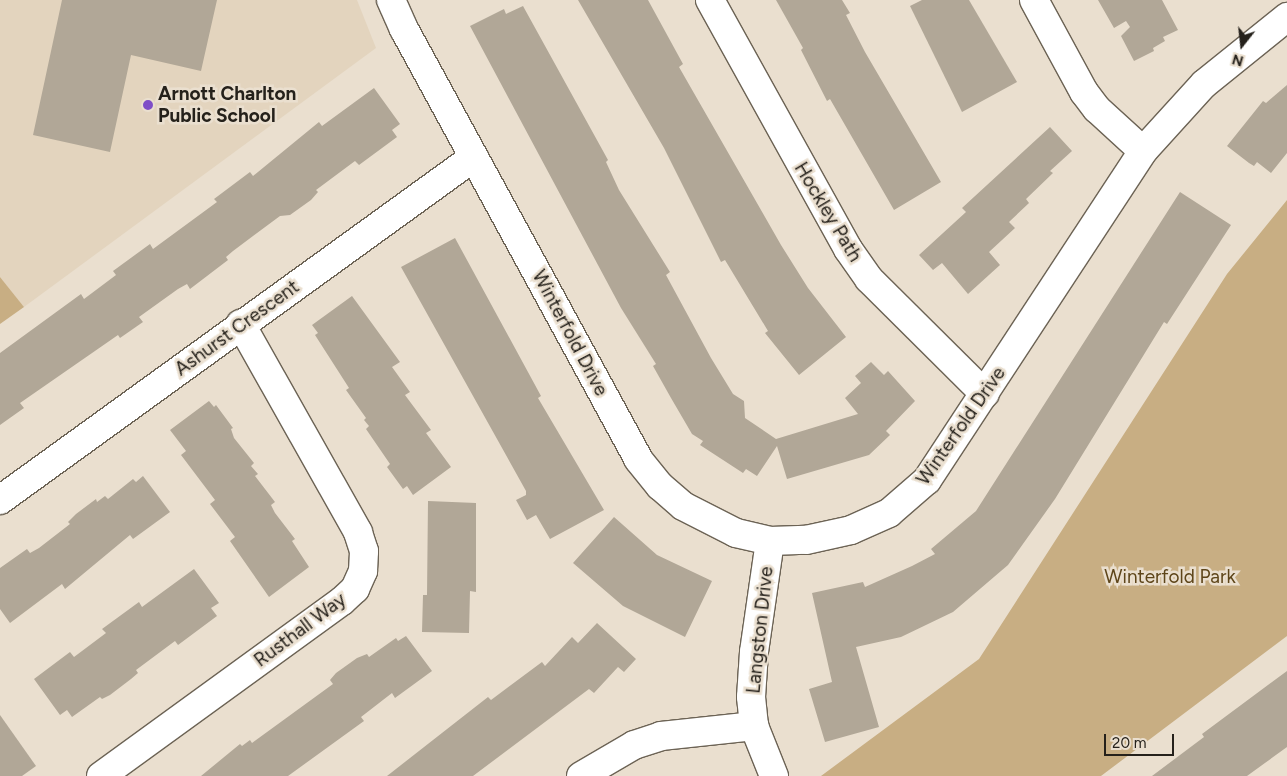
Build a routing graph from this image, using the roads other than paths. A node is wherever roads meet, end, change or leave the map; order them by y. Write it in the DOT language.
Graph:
graph roads {
  1 [pos="392,0"];
  2 [pos="710,0"];
  3 [pos="1034,0"];
  4 [pos="1287,17"];
  5 [pos="1143,151"];
  6 [pos="474,157"];
  7 [pos="241,324"];
  8 [pos="985,394"];
  9 [pos="0,500"];
  10 [pos="770,541"];
  11 [pos="754,726"];
  12 [pos="101,776"];
  13 [pos="581,776"];
  14 [pos="774,776"];
  1 -- 6 [label="street, Winterfold Drive"];
  2 -- 8 [label="street, Hockley Path"];
  3 -- 5 [label="street"];
  4 -- 5 [label="street, Winterfold Drive"];
  5 -- 8 [label="street, Winterfold Drive"];
  6 -- 7 [label="street, Ashurst Crescent"];
  6 -- 10 [label="street, Winterfold Drive"];
  7 -- 9 [label="street, Ashurst Crescent"];
  7 -- 12 [label="street, Rusthall Way"];
  8 -- 10 [label="street, Winterfold Drive"];
  10 -- 11 [label="street, Langston Drive"];
  11 -- 13 [label="street"];
  11 -- 14 [label="street, Langston Drive"];
}
